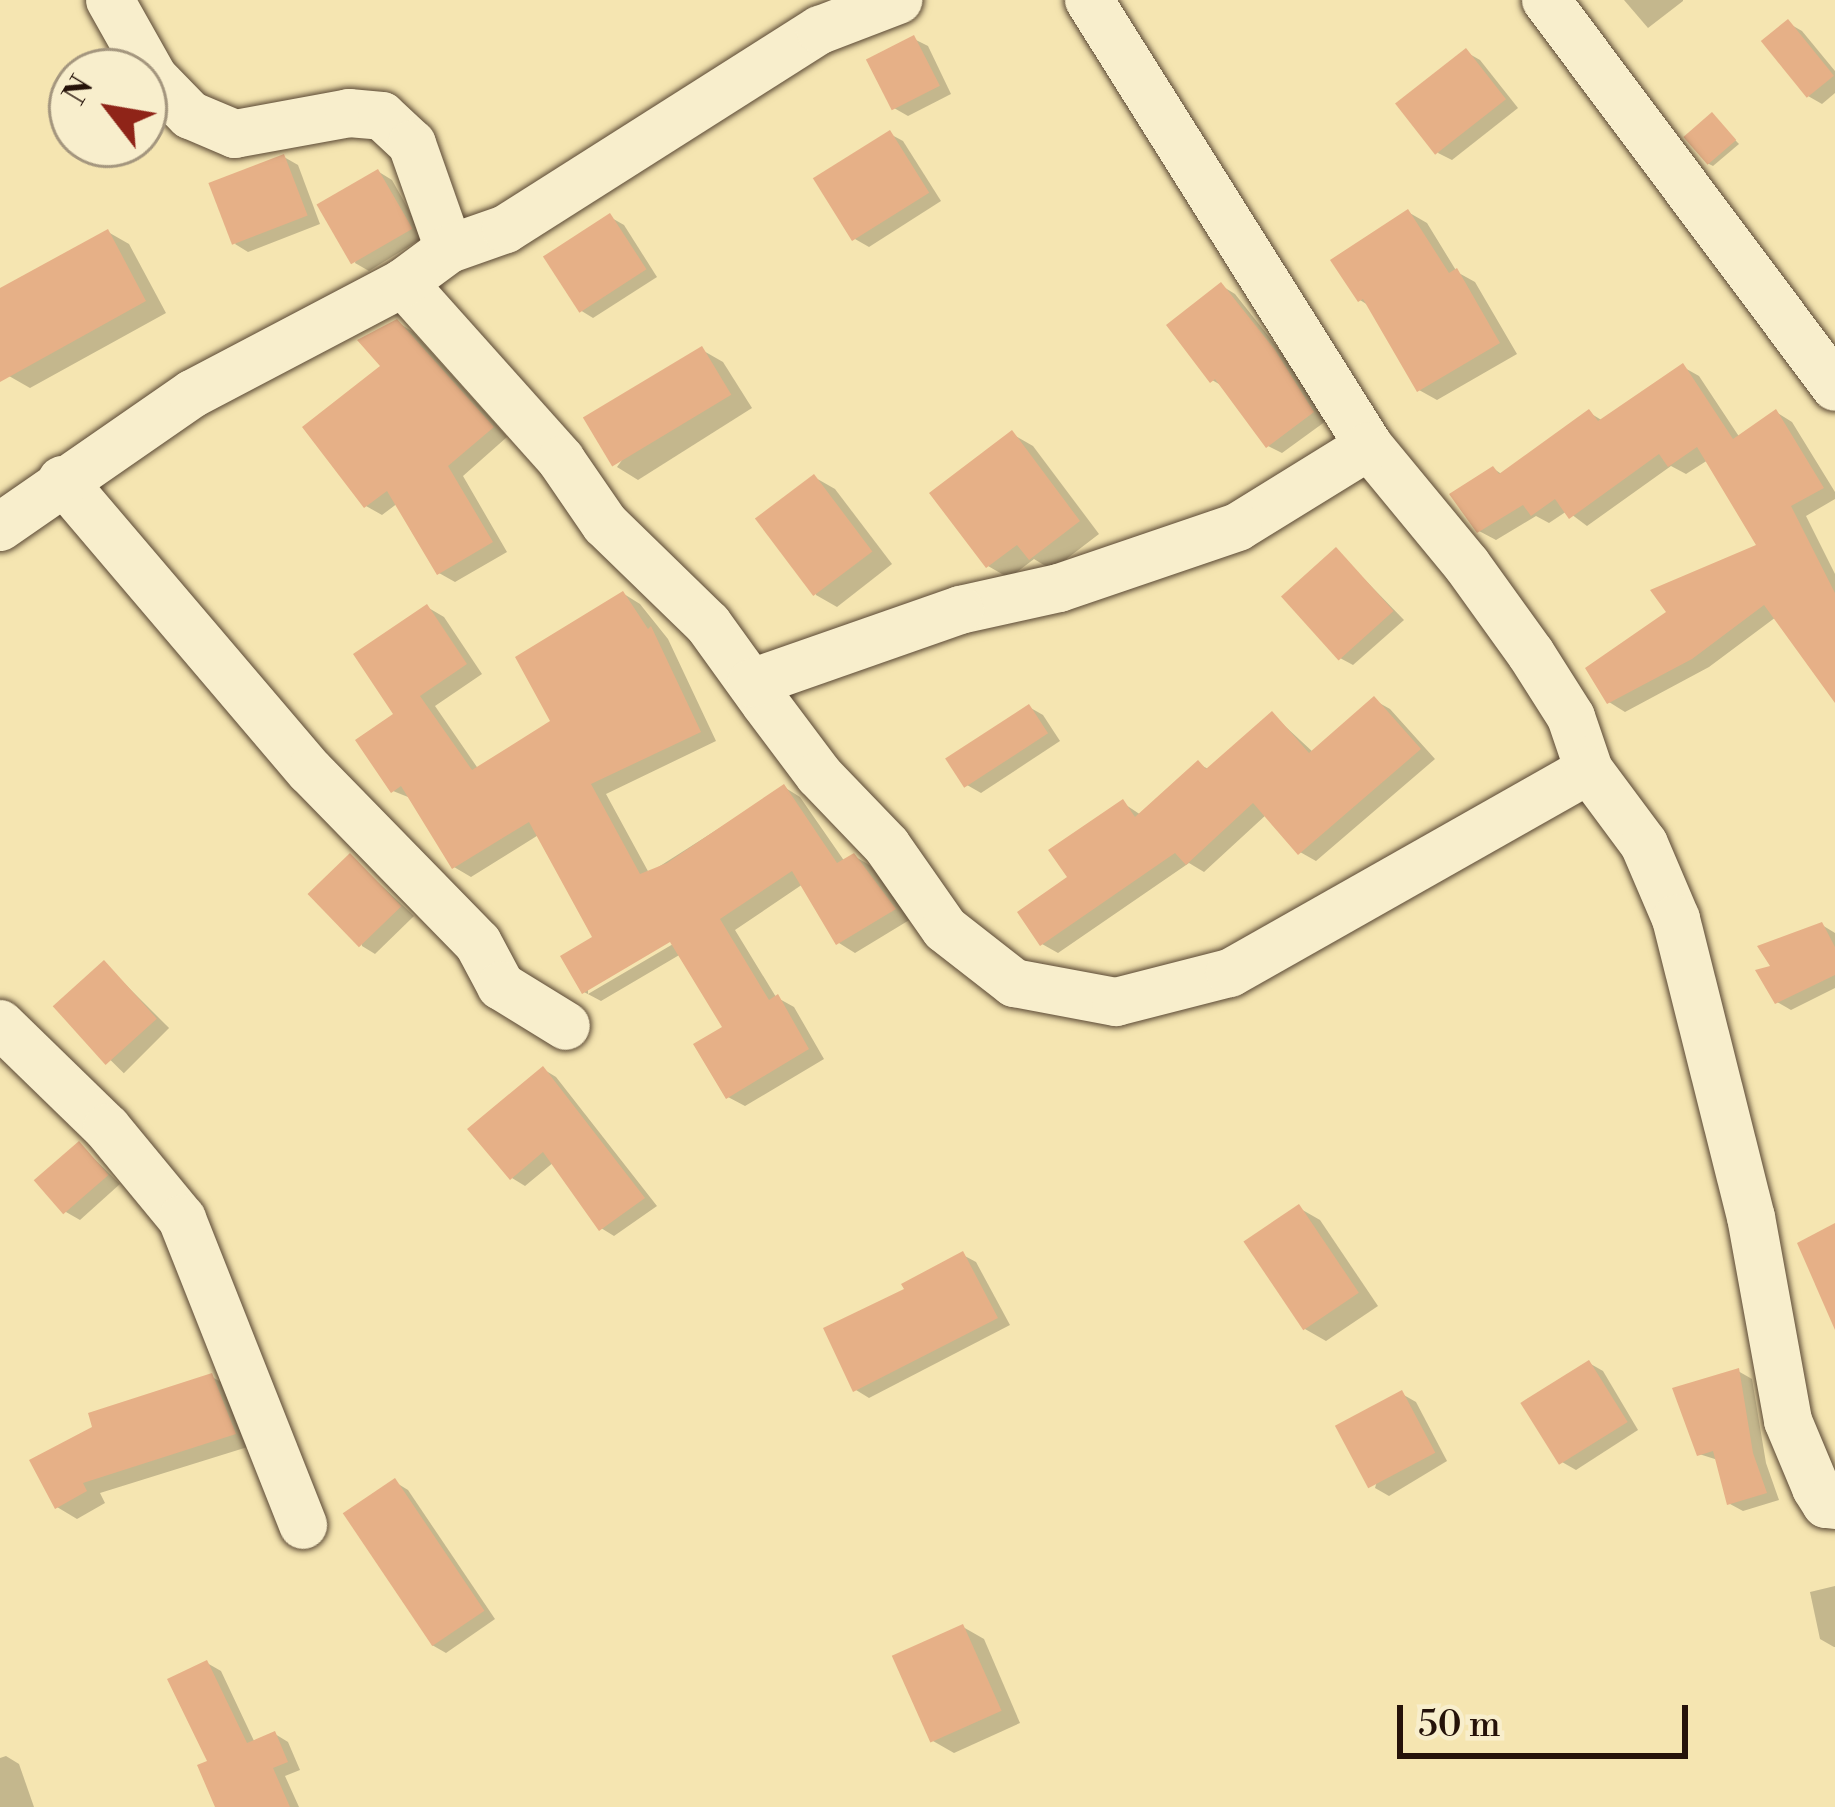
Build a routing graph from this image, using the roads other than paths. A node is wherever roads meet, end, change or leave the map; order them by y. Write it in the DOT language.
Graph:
graph roads {
  1 [pos="110,0"];
  2 [pos="898,0"];
  3 [pos="1089,0"];
  4 [pos="1546,0"];
  5 [pos="448,249"];
  6 [pos="404,283"];
  7 [pos="1835,386"];
  8 [pos="1369,446"];
  9 [pos="62,480"];
  10 [pos="0,527"];
  11 [pos="751,683"];
  12 [pos="1589,770"];
  13 [pos="0,1024"];
  14 [pos="566,1026"];
  15 [pos="1835,1504"];
  16 [pos="302,1525"];
  1 -- 5 [label="street"];
  2 -- 5 [label="street"];
  3 -- 8 [label="street"];
  4 -- 7 [label="street"];
  5 -- 6 [label="street"];
  6 -- 9 [label="street"];
  6 -- 11 [label="street"];
  8 -- 11 [label="street"];
  8 -- 12 [label="street"];
  9 -- 10 [label="street"];
  9 -- 14 [label="street"];
  11 -- 12 [label="street"];
  12 -- 15 [label="street"];
  13 -- 16 [label="street"];
}
